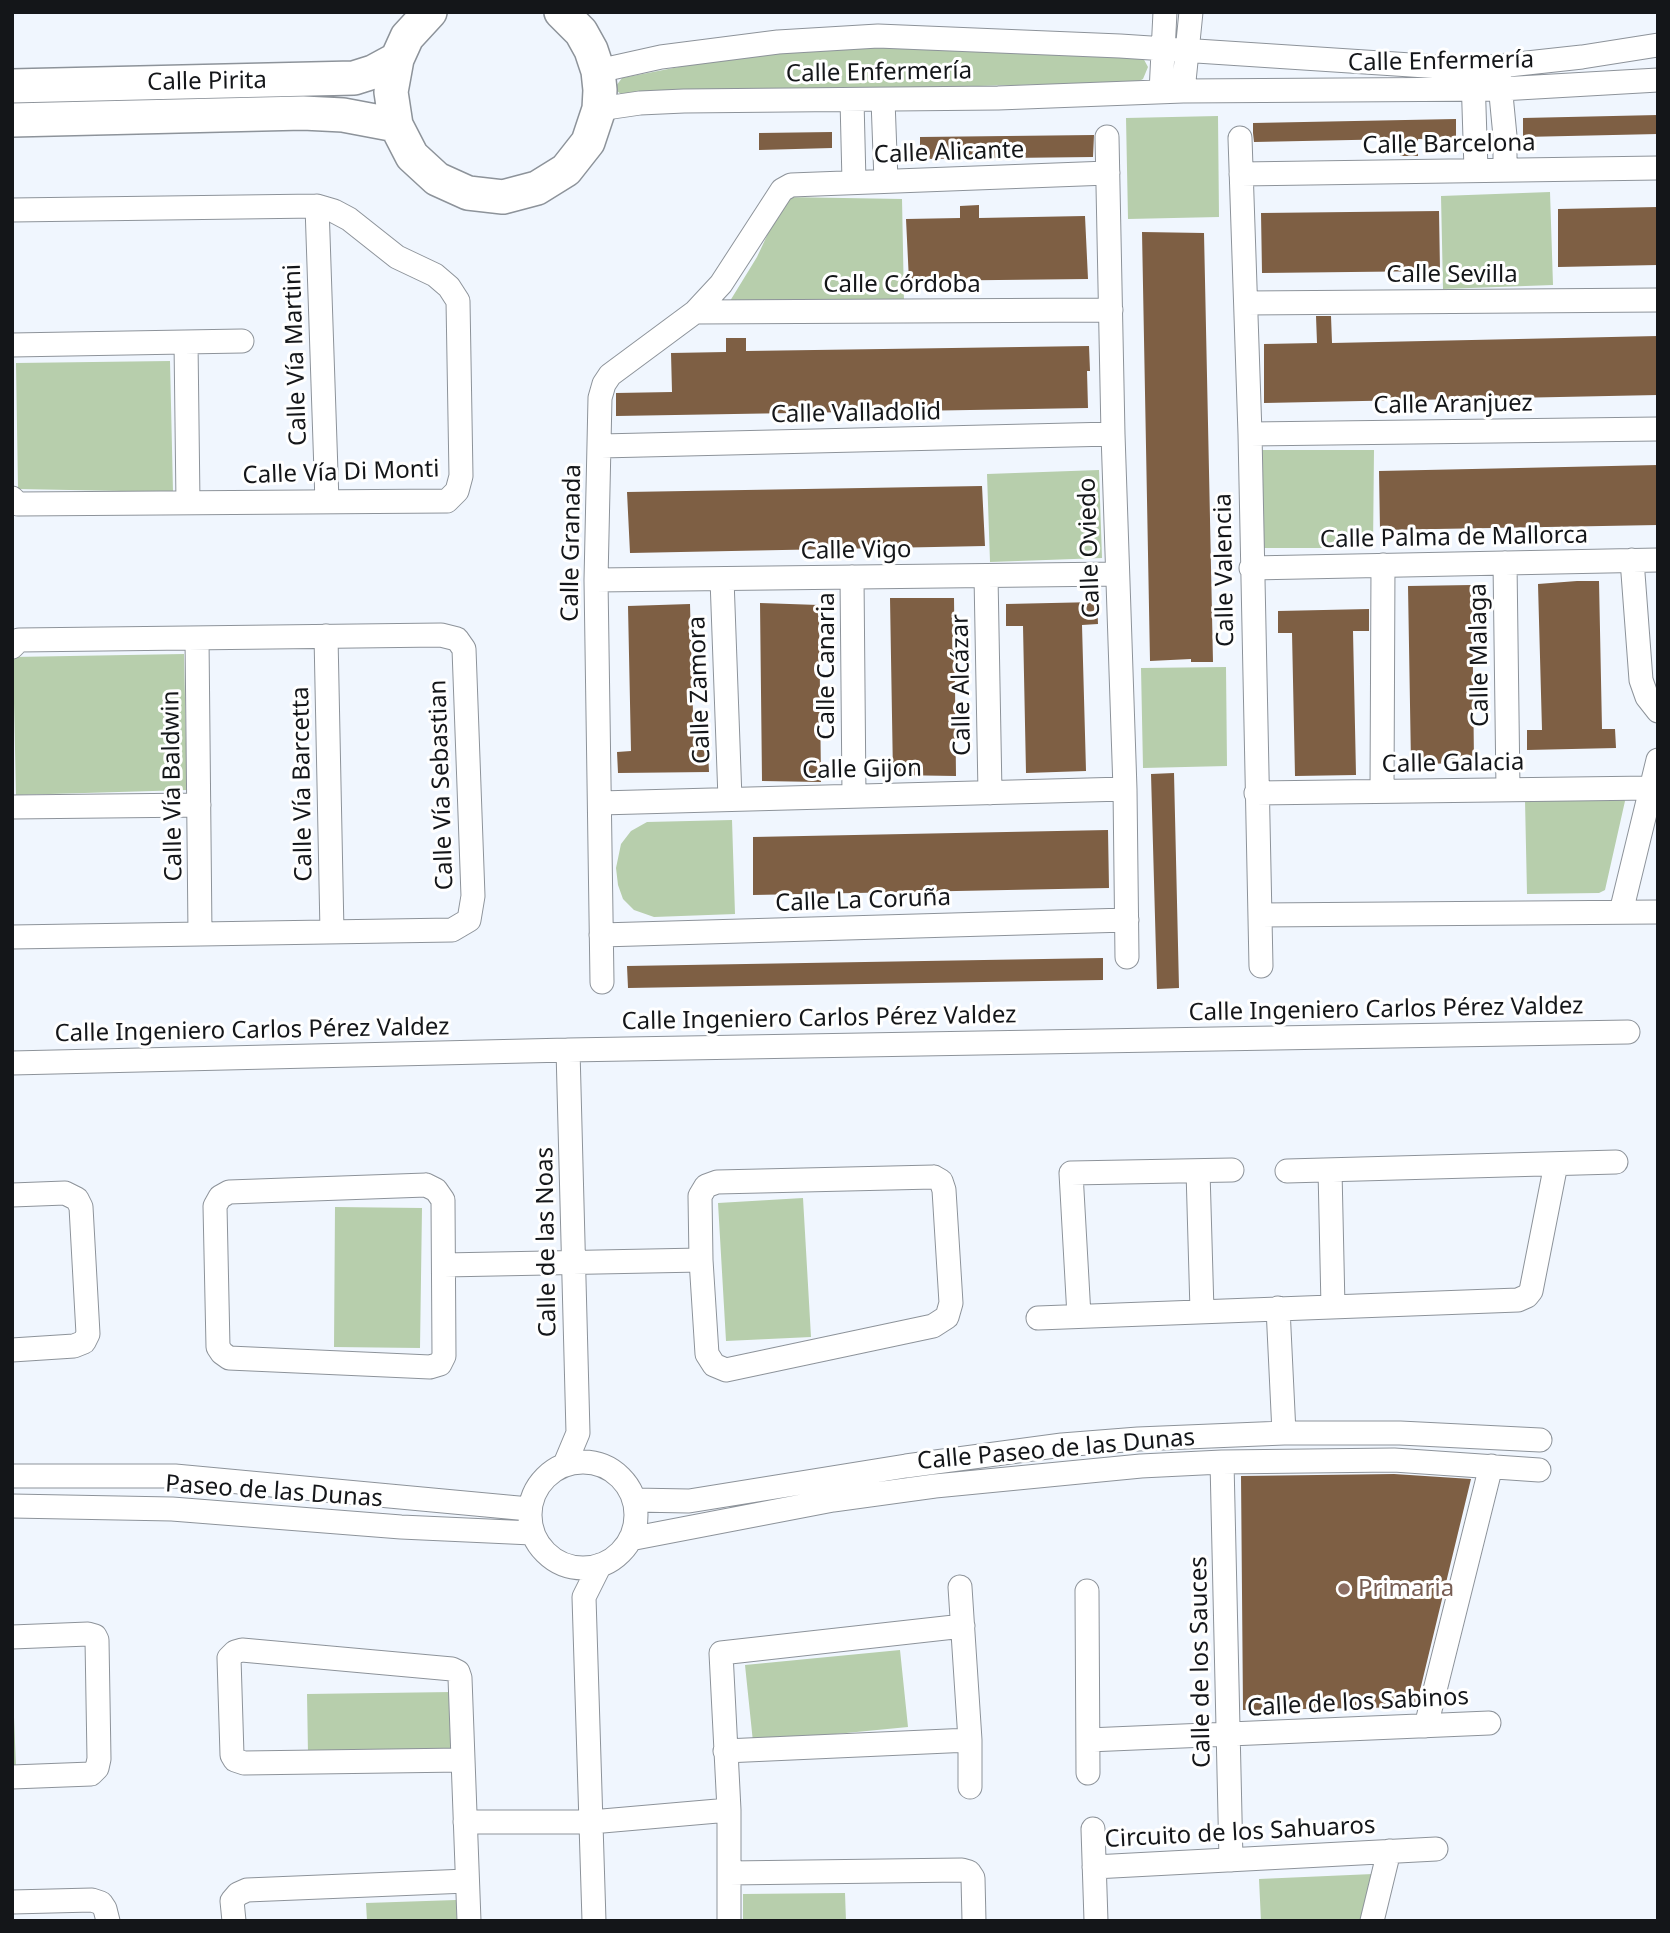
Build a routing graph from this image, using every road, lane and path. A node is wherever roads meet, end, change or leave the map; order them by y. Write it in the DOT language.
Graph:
graph roads {
  1 [pos="430,12"];
  2 [pos="561,12"];
  3 [pos="1164,12"];
  4 [pos="1191,12"];
  5 [pos="1658,45"];
  6 [pos="1163,48"];
  7 [pos="1187,50"];
  8 [pos="397,58"];
  9 [pos="598,71"];
  10 [pos="1499,78"];
  11 [pos="1474,79"];
  12 [pos="1658,80"];
  13 [pos="12,86"];
  14 [pos="1172,92"];
  15 [pos="852,100"];
  16 [pos="883,100"];
  17 [pos="598,109"];
  18 [pos="12,120"];
  19 [pos="396,125"];
  20 [pos="1107,137"];
  21 [pos="1240,138"];
  22 [pos="1658,168"];
  23 [pos="1476,170"];
  24 [pos="1505,170"];
  25 [pos="1108,173"];
  26 [pos="1241,174"];
  27 [pos="886,181"];
  28 [pos="854,182"];
  29 [pos="791,185"];
  30 [pos="317,206"];
  31 [pos="12,210"];
  32 [pos="1658,300"];
  33 [pos="1246,303"];
  34 [pos="1111,310"];
  35 [pos="695,312"];
  36 [pos="242,341"];
  37 [pos="186,342"];
  38 [pos="12,345"];
  39 [pos="1658,429"];
  40 [pos="1113,433"];
  41 [pos="1250,434"];
  42 [pos="601,446"];
  43 [pos="327,502"];
  44 [pos="14,503"];
  45 [pos="188,503"];
  46 [pos="1658,560"];
  47 [pos="1632,561"];
  48 [pos="1505,563"];
  49 [pos="1382,565"];
  50 [pos="1251,568"];
  51 [pos="1117,574"];
  52 [pos="986,576"];
  53 [pos="852,577"];
  54 [pos="722,579"];
  55 [pos="596,580"];
  56 [pos="326,636"];
  57 [pos="197,638"];
  58 [pos="15,640"];
  59 [pos="1658,711"];
  60 [pos="1658,760"];
  61 [pos="1651,788"];
  62 [pos="1125,789"];
  63 [pos="1508,789"];
  64 [pos="1382,791"];
  65 [pos="990,793"];
  66 [pos="1256,793"];
  67 [pos="854,796"];
  68 [pos="730,799"];
  69 [pos="600,803"];
  70 [pos="199,805"];
  71 [pos="12,807"];
  72 [pos="1621,912"];
  73 [pos="1658,912"];
  74 [pos="1260,915"];
  75 [pos="1127,920"];
  76 [pos="332,932"];
  77 [pos="200,934"];
  78 [pos="601,935"];
  79 [pos="12,937"];
  80 [pos="1127,957"];
  81 [pos="1261,966"];
  82 [pos="602,982"];
  83 [pos="1628,1032"];
  84 [pos="568,1050"];
  85 [pos="12,1063"];
  86 [pos="1616,1162"];
  87 [pos="1556,1164"];
  88 [pos="1233,1170"];
  89 [pos="1330,1170"];
  90 [pos="1198,1171"];
  91 [pos="1287,1171"];
  92 [pos="12,1195"];
  93 [pos="701,1260"];
  94 [pos="574,1261"];
  95 [pos="444,1265"];
  96 [pos="1333,1307"];
  97 [pos="1278,1308"];
  98 [pos="1202,1311"];
  99 [pos="1079,1316"];
  100 [pos="1038,1318"];
  101 [pos="12,1350"];
  102 [pos="578,1433"];
  103 [pos="1284,1433"];
  104 [pos="1400,1433"];
  105 [pos="1138,1439"];
  106 [pos="1540,1440"];
  107 [pos="1394,1460"];
  108 [pos="595,1462"];
  109 [pos="1222,1462"];
  110 [pos="565,1464"];
  111 [pos="1141,1466"];
  112 [pos="1491,1466"];
  113 [pos="1539,1470"];
  114 [pos="12,1476"];
  115 [pos="634,1500"];
  116 [pos="12,1506"];
  117 [pos="529,1509"];
  118 [pos="532,1532"];
  119 [pos="630,1539"];
  120 [pos="563,1564"];
  121 [pos="600,1565"];
  122 [pos="960,1587"];
  123 [pos="1087,1591"];
  124 [pos="584,1597"];
  125 [pos="963,1626"];
  126 [pos="12,1636"];
  127 [pos="1489,1723"];
  128 [pos="1426,1726"];
  129 [pos="1230,1735"];
  130 [pos="970,1740"];
  131 [pos="1088,1740"];
  132 [pos="726,1751"];
  133 [pos="462,1760"];
  134 [pos="1088,1773"];
  135 [pos="12,1777"];
  136 [pos="970,1787"];
  137 [pos="729,1810"];
  138 [pos="465,1822"];
  139 [pos="591,1822"];
  140 [pos="1093,1829"];
  141 [pos="1436,1849"];
  142 [pos="1389,1851"];
  143 [pos="1231,1860"];
  144 [pos="1094,1867"];
  145 [pos="729,1873"];
  146 [pos="467,1881"];
  147 [pos="12,1902"];
  148 [pos="108,1921"];
  149 [pos="234,1921"];
  150 [pos="468,1921"];
  151 [pos="594,1921"];
  152 [pos="729,1921"];
  153 [pos="974,1921"];
  154 [pos="1096,1921"];
  155 [pos="1372,1921"];
  1 -- 8 [label="street"];
  2 -- 9 [label="street"];
  3 -- 6 [label="street"];
  4 -- 7 [label="street"];
  5 -- 10 [label="street, Calle Enfermería"];
  6 -- 7 [label="street, Calle Enfermería"];
  6 -- 9 [label="street, Calle Enfermería"];
  6 -- 14 [label="street"];
  7 -- 11 [label="street, Calle Enfermería"];
  7 -- 14 [label="street"];
  8 -- 13 [label="street, Calle Pirita"];
  8 -- 19 [label="street"];
  9 -- 17 [label="street"];
  10 -- 11 [label="street, Calle Enfermería"];
  10 -- 12 [label="street, Calle Enfermería"];
  10 -- 24 [label="street"];
  11 -- 14 [label="street, Calle Enfermería"];
  11 -- 23 [label="street"];
  14 -- 16 [label="street, Calle Enfermería"];
  15 -- 16 [label="street, Calle Enfermería"];
  15 -- 17 [label="street, Calle Enfermería"];
  15 -- 28 [label="street"];
  16 -- 27 [label="street"];
  17 -- 19 [label="street"];
  18 -- 19 [label="street, Calle Pirita"];
  20 -- 25 [label="street, Calle Oviedo"];
  21 -- 26 [label="street, Calle Valencia"];
  22 -- 24 [label="street, Calle Barcelona"];
  23 -- 24 [label="street, Calle Barcelona"];
  23 -- 26 [label="street, Calle Barcelona"];
  25 -- 27 [label="street, Calle Alicante"];
  25 -- 34 [label="street, Calle Oviedo"];
  26 -- 33 [label="street, Calle Valencia"];
  27 -- 28 [label="street, Calle Alicante"];
  28 -- 29 [label="street, Calle Alicante"];
  29 -- 35 [label="street, Calle Granada"];
  30 -- 31 [label="street, Calle Vía Di Monti"];
  30 -- 43 [label="street, Calle Vía Martini"];
  30 -- 43 [label="street, Calle Vía Di Monti"];
  32 -- 33 [label="street, Calle Sevilla"];
  33 -- 41 [label="street, Calle Valencia"];
  34 -- 35 [label="street, Calle Córdoba"];
  34 -- 40 [label="street, Calle Oviedo"];
  35 -- 42 [label="street, Calle Granada"];
  36 -- 37 [label="street"];
  37 -- 38 [label="street"];
  37 -- 45 [label="street"];
  39 -- 41 [label="street, Calle Aranjuez"];
  40 -- 42 [label="street, Calle Valladolid"];
  40 -- 51 [label="street, Calle Oviedo"];
  41 -- 50 [label="street, Calle Valencia"];
  42 -- 55 [label="street, Calle Granada"];
  43 -- 45 [label="street, Calle Vía Di Monti"];
  44 -- 45 [label="street, Calle Vía Di Monti"];
  46 -- 47 [label="street, Calle Palma de Mallorca"];
  47 -- 48 [label="street, Calle Palma de Mallorca"];
  47 -- 59 [label="street"];
  48 -- 49 [label="street, Calle Palma de Mallorca"];
  48 -- 63 [label="street, Calle Malaga"];
  49 -- 50 [label="street, Calle Palma de Mallorca"];
  49 -- 64 [label="street"];
  50 -- 66 [label="street, Calle Valencia"];
  51 -- 52 [label="street, Calle Vigo"];
  51 -- 62 [label="street, Calle Oviedo"];
  52 -- 53 [label="street, Calle Vigo"];
  52 -- 65 [label="street, Calle Alcázar"];
  53 -- 54 [label="street, Calle Vigo"];
  53 -- 67 [label="street, Calle Canaria"];
  54 -- 55 [label="street, Calle Vigo"];
  54 -- 68 [label="street, Calle Zamora"];
  55 -- 69 [label="street, Calle Granada"];
  56 -- 57 [label="street, Calle Vía Sebastian"];
  56 -- 76 [label="street, Calle Vía Barcetta"];
  56 -- 76 [label="street, Calle Vía Sebastian"];
  57 -- 58 [label="street, Calle Vía Sebastian"];
  57 -- 70 [label="street, Calle Vía Baldwin"];
  60 -- 61 [label="street"];
  61 -- 63 [label="street, Calle Galacia"];
  61 -- 72 [label="street"];
  62 -- 65 [label="street, Calle Gijon"];
  62 -- 75 [label="street, Calle Oviedo"];
  63 -- 64 [label="street, Calle Galacia"];
  64 -- 66 [label="street, Calle Galacia"];
  65 -- 67 [label="street, Calle Gijon"];
  66 -- 74 [label="street, Calle Valencia"];
  67 -- 68 [label="street, Calle Gijon"];
  68 -- 69 [label="street, Calle Gijon"];
  69 -- 78 [label="street, Calle Granada"];
  70 -- 71 [label="street"];
  70 -- 77 [label="street, Calle Vía Baldwin"];
  72 -- 73 [label="street"];
  72 -- 74 [label="street"];
  74 -- 81 [label="street, Calle Valencia"];
  75 -- 78 [label="street, Calle La Coruña"];
  75 -- 80 [label="street, Calle Oviedo"];
  76 -- 77 [label="street, Calle Vía Sebastian"];
  77 -- 79 [label="street, Calle Vía Sebastian"];
  78 -- 82 [label="street, Calle Granada"];
  83 -- 84 [label="street, Calle Ingeniero Carlos Pérez Valdez"];
  84 -- 85 [label="street, Calle Ingeniero Carlos Pérez Valdez"];
  84 -- 94 [label="street, Calle de las Noas"];
  86 -- 87 [label="street"];
  87 -- 89 [label="street"];
  87 -- 96 [label="street"];
  88 -- 90 [label="street"];
  89 -- 91 [label="street"];
  89 -- 96 [label="street"];
  90 -- 98 [label="street"];
  90 -- 99 [label="street"];
  92 -- 101 [label="street"];
  93 -- 93 [label="street"];
  93 -- 94 [label="street"];
  94 -- 95 [label="street"];
  94 -- 102 [label="street, Calle de las Noas"];
  95 -- 95 [label="street"];
  96 -- 97 [label="street"];
  97 -- 98 [label="street"];
  97 -- 103 [label="street"];
  98 -- 99 [label="street"];
  99 -- 100 [label="street"];
  102 -- 108 [label="street, Calle de las Noas"];
  102 -- 110 [label="street, Calle de las Noas"];
  103 -- 104 [label="street, Calle Paseo de las Dunas"];
  103 -- 105 [label="street, Calle Paseo de las Dunas"];
  104 -- 106 [label="street, Calle Paseo de las Dunas"];
  104 -- 107 [label="street"];
  105 -- 111 [label="street"];
  105 -- 115 [label="street, Calle Paseo de las Dunas"];
  107 -- 109 [label="street, Calle Paseo de las Dunas"];
  107 -- 112 [label="street, Calle Paseo de las Dunas"];
  108 -- 110 [label="street"];
  108 -- 115 [label="street"];
  109 -- 111 [label="street, Calle Paseo de las Dunas"];
  109 -- 129 [label="street, Calle de los Sauces"];
  110 -- 117 [label="street"];
  111 -- 119 [label="street, Calle Paseo de las Dunas"];
  112 -- 113 [label="street, Calle Paseo de las Dunas"];
  112 -- 128 [label="street"];
  114 -- 117 [label="street, Paseo de las Dunas"];
  115 -- 119 [label="street"];
  116 -- 118 [label="street, Paseo de las Dunas"];
  117 -- 118 [label="street"];
  118 -- 120 [label="street"];
  119 -- 121 [label="street"];
  120 -- 121 [label="street"];
  120 -- 124 [label="street"];
  121 -- 124 [label="street"];
  122 -- 125 [label="street"];
  123 -- 131 [label="street"];
  124 -- 139 [label="street"];
  125 -- 130 [label="street"];
  125 -- 132 [label="street"];
  126 -- 135 [label="street"];
  127 -- 128 [label="street, Calle de los Sabinos"];
  128 -- 129 [label="street, Calle de los Sabinos"];
  129 -- 131 [label="street, Calle de los Sabinos"];
  129 -- 143 [label="street, Calle de los Sauces"];
  130 -- 132 [label="street"];
  130 -- 136 [label="street"];
  131 -- 134 [label="street"];
  132 -- 137 [label="street"];
  133 -- 133 [label="street"];
  133 -- 138 [label="street"];
  137 -- 139 [label="street"];
  137 -- 145 [label="street"];
  138 -- 139 [label="street"];
  138 -- 146 [label="street"];
  139 -- 151 [label="street"];
  140 -- 144 [label="street, Circuito de los Sahuaros"];
  141 -- 142 [label="street, Circuito de los Sahuaros"];
  142 -- 143 [label="street, Circuito de los Sahuaros"];
  142 -- 155 [label="street, Circuito de los Sahuaros"];
  143 -- 144 [label="street, Circuito de los Sahuaros"];
  144 -- 154 [label="street, Circuito de los Sahuaros"];
  145 -- 152 [label="street"];
  145 -- 153 [label="street"];
  146 -- 149 [label="street"];
  146 -- 150 [label="street"];
  147 -- 148 [label="street"];
}
